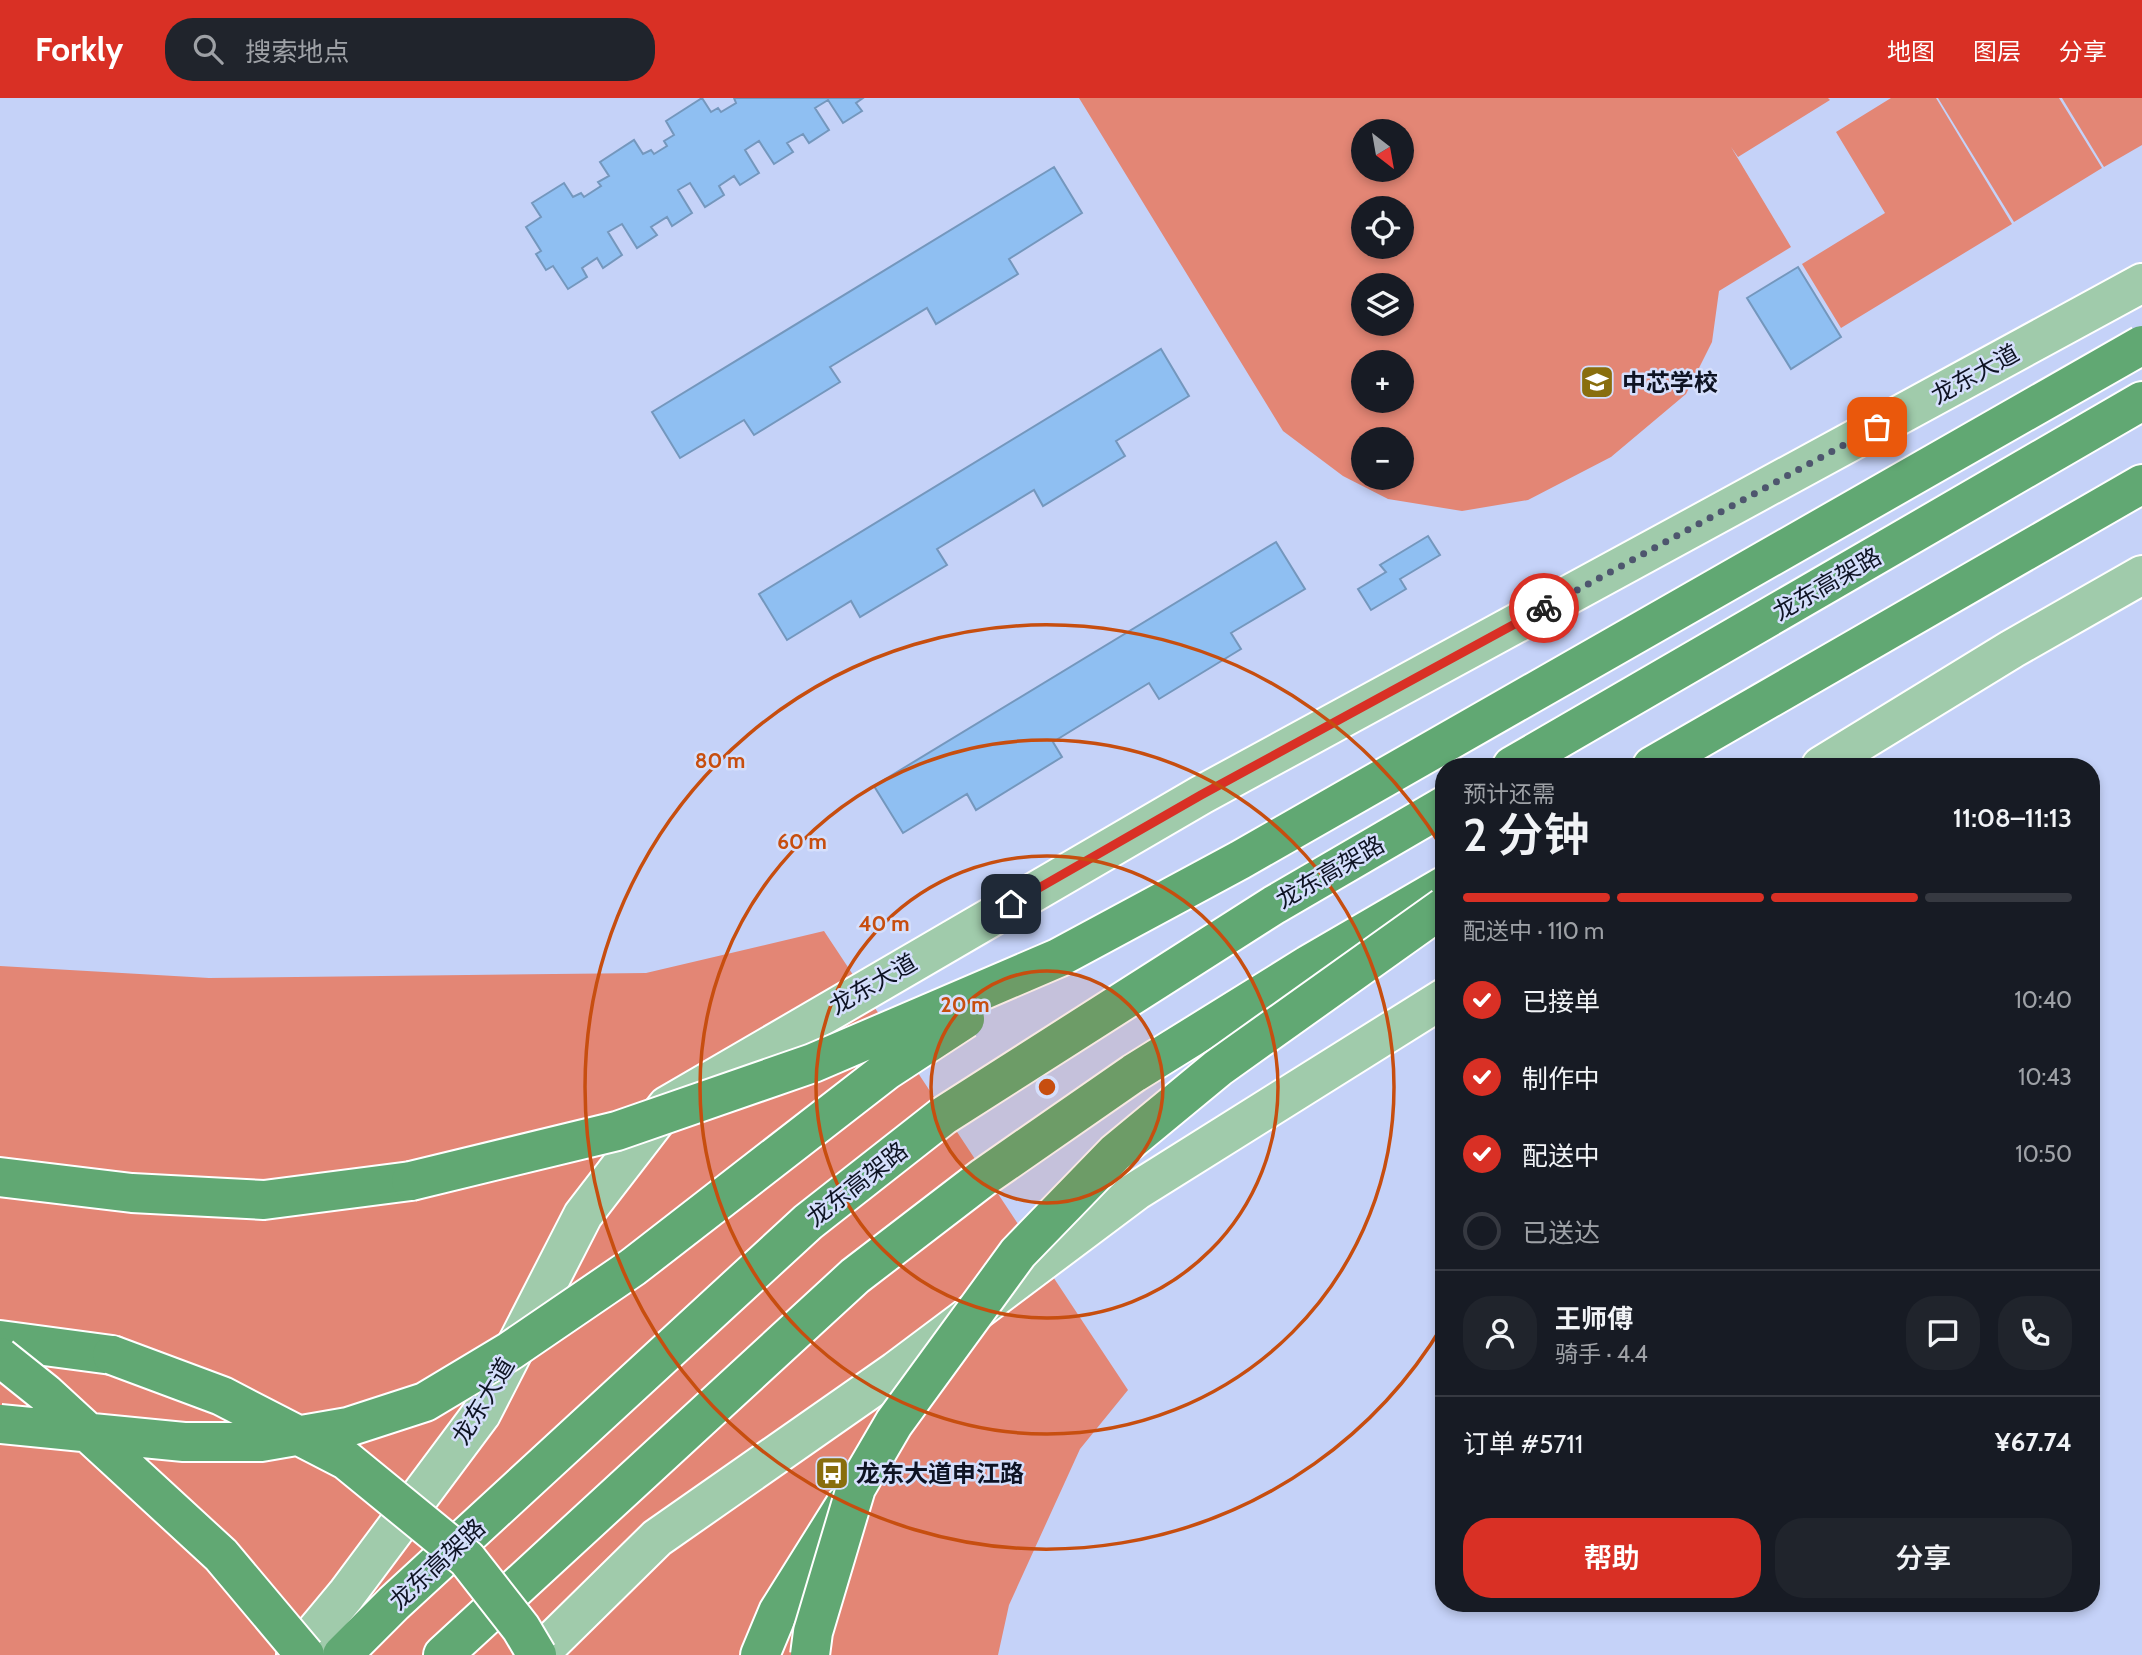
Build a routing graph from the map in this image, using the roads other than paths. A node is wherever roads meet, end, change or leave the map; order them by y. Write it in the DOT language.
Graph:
graph roads {
  1 [pos="2142,283"];
  2 [pos="2142,345"];
  3 [pos="2142,401"];
  4 [pos="2142,484"];
  5 [pos="2142,575"];
  6 [pos="1526,758"];
  7 [pos="1666,758"];
  8 [pos="1834,758"];
  9 [pos="1435,811"];
  10 [pos="1435,891"];
  11 [pos="1435,913"];
  12 [pos="1058,958"];
  13 [pos="1435,1004"];
  14 [pos="0,1177"];
  15 [pos="0,1340"];
  16 [pos="0,1357"];
  17 [pos="0,1424"];
  18 [pos="856,1488"];
  19 [pos="296,1655"];
  20 [pos="305,1655"];
  21 [pos="342,1655"];
  22 [pos="443,1655"];
  23 [pos="537,1655"];
  24 [pos="760,1655"];
  25 [pos="810,1655"];
  1 -- 19 [label="main road, 龙东大道"];
  2 -- 12 [label="highway, bridge"];
  3 -- 6 [label="highway, 龙东高架路"];
  4 -- 7 [label="highway"];
  5 -- 8 [label="main road"];
  9 -- 21 [label="highway, 龙东高架路"];
  10 -- 22 [label="highway"];
  11 -- 18 [label="highway, bridge"];
  12 -- 14 [label="highway, bridge"];
  12 -- 17 [label="highway, bridge"];
  13 -- 23 [label="main road"];
  15 -- 23 [label="highway, bridge"];
  16 -- 20 [label="highway, bridge"];
  18 -- 24 [label="highway, bridge"];
  18 -- 25 [label="highway, bridge"];
}
